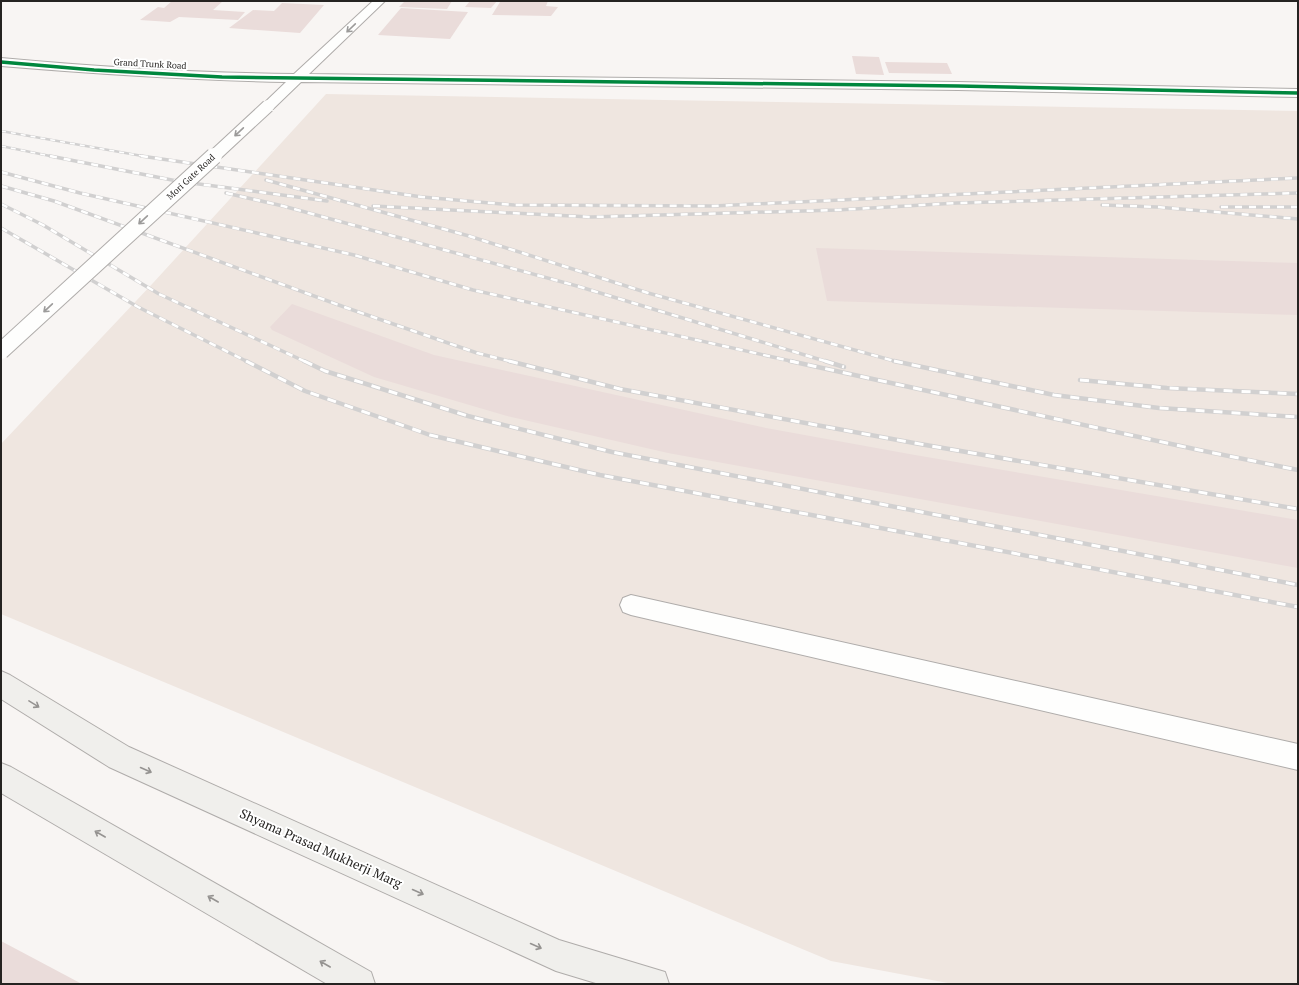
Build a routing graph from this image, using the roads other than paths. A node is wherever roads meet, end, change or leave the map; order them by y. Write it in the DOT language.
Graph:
graph roads {
  1 [pos="379,1"];
  2 [pos="1,62"];
  3 [pos="298,78"];
  4 [pos="1298,93"];
  5 [pos="1,351"];
  6 [pos="631,605"];
  7 [pos="1,684"];
  8 [pos="1298,757"];
  9 [pos="1,777"];
  10 [pos="359,984"];
  11 [pos="653,984"];
  1 -- 3 [label="street, Mori Gate Road, one-way"];
  2 -- 3 [label="street, Grand Trunk Road"];
  3 -- 4 [label="street, Grand Trunk Road"];
  3 -- 5 [label="street, Mori Gate Road, one-way, bridge"];
  6 -- 8 [label="lane"];
  7 -- 11 [label="main road, Shyama Prasad Mukherji Marg, one-way"];
  10 -- 9 [label="main road, one-way"];
}
